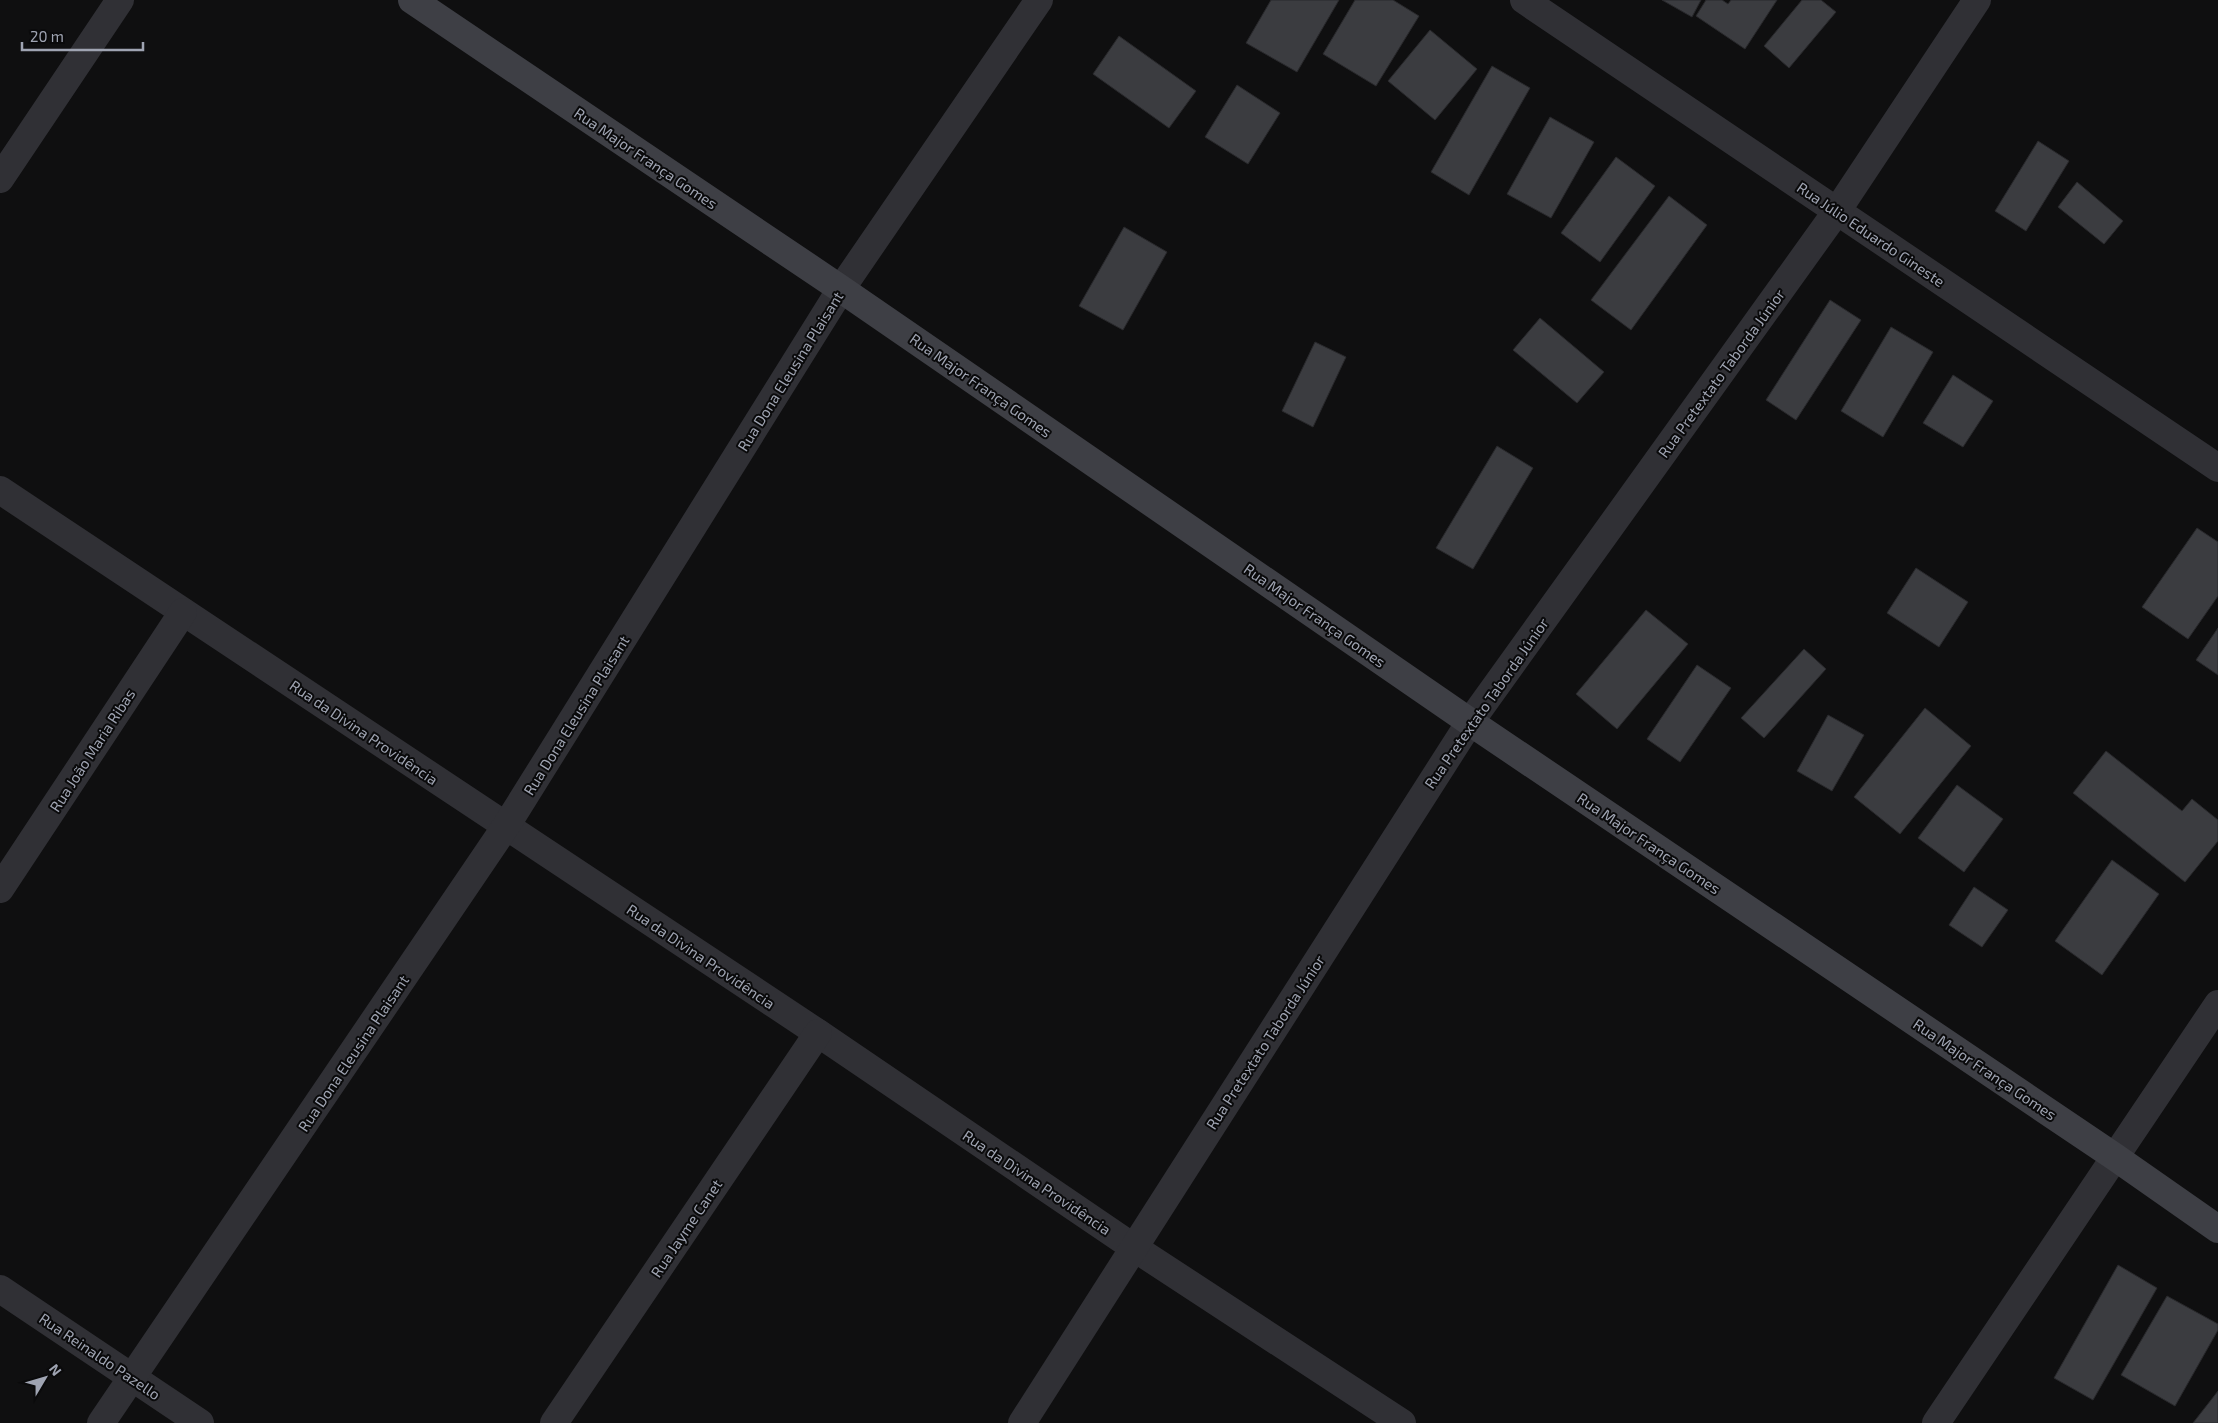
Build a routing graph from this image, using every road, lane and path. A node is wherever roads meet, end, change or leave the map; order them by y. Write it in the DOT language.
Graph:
graph roads {
  1 [pos="120,0"];
  2 [pos="412,0"];
  3 [pos="1039,0"];
  4 [pos="1524,0"];
  5 [pos="1977,0"];
  6 [pos="0,179"];
  7 [pos="1837,211"];
  8 [pos="841,289"];
  9 [pos="2218,468"];
  10 [pos="0,490"];
  11 [pos="183,612"];
  12 [pos="1470,722"];
  13 [pos="506,826"];
  14 [pos="0,889"];
  15 [pos="2218,1004"];
  16 [pos="818,1033"];
  17 [pos="2115,1157"];
  18 [pos="2218,1229"];
  19 [pos="1134,1247"];
  20 [pos="0,1289"];
  21 [pos="133,1378"];
  22 [pos="101,1423"];
  23 [pos="200,1423"];
  24 [pos="554,1423"];
  25 [pos="1022,1423"];
  26 [pos="1402,1423"];
  27 [pos="1936,1423"];
  1 -- 6 [label="street"];
  2 -- 8 [label="main road, Rua Major França Gomes"];
  3 -- 8 [label="street, Rua Dona Eleusina Plaisant"];
  4 -- 7 [label="street, Rua Júlio Eduardo Gineste"];
  5 -- 7 [label="street, Rua Pretextato Taborda Júnior"];
  7 -- 9 [label="street, Rua Júlio Eduardo Gineste"];
  7 -- 12 [label="street, Rua Pretextato Taborda Júnior"];
  8 -- 12 [label="main road, Rua Major França Gomes"];
  8 -- 13 [label="street, Rua Dona Eleusina Plaisant"];
  10 -- 11 [label="street, Rua da Divina Providência"];
  11 -- 13 [label="street, Rua da Divina Providência"];
  11 -- 14 [label="street, Rua João Maria Ribas"];
  12 -- 17 [label="main road, Rua Major França Gomes"];
  12 -- 19 [label="street, Rua Pretextato Taborda Júnior"];
  13 -- 16 [label="street, Rua da Divina Providência"];
  13 -- 21 [label="street, Rua Dona Eleusina Plaisant"];
  15 -- 17 [label="street"];
  16 -- 19 [label="street, Rua da Divina Providência"];
  16 -- 24 [label="street, Rua Jayme Canet"];
  17 -- 18 [label="main road, Rua Major França Gomes"];
  17 -- 27 [label="street"];
  19 -- 25 [label="street, Rua Pretextato Taborda Júnior"];
  19 -- 26 [label="street, Rua da Divina Providência"];
  20 -- 21 [label="street, Rua Reinaldo Pazello"];
  21 -- 22 [label="street, Rua Dona Eleusina Plaisant"];
  21 -- 23 [label="street, Rua Reinaldo Pazello"];
}
